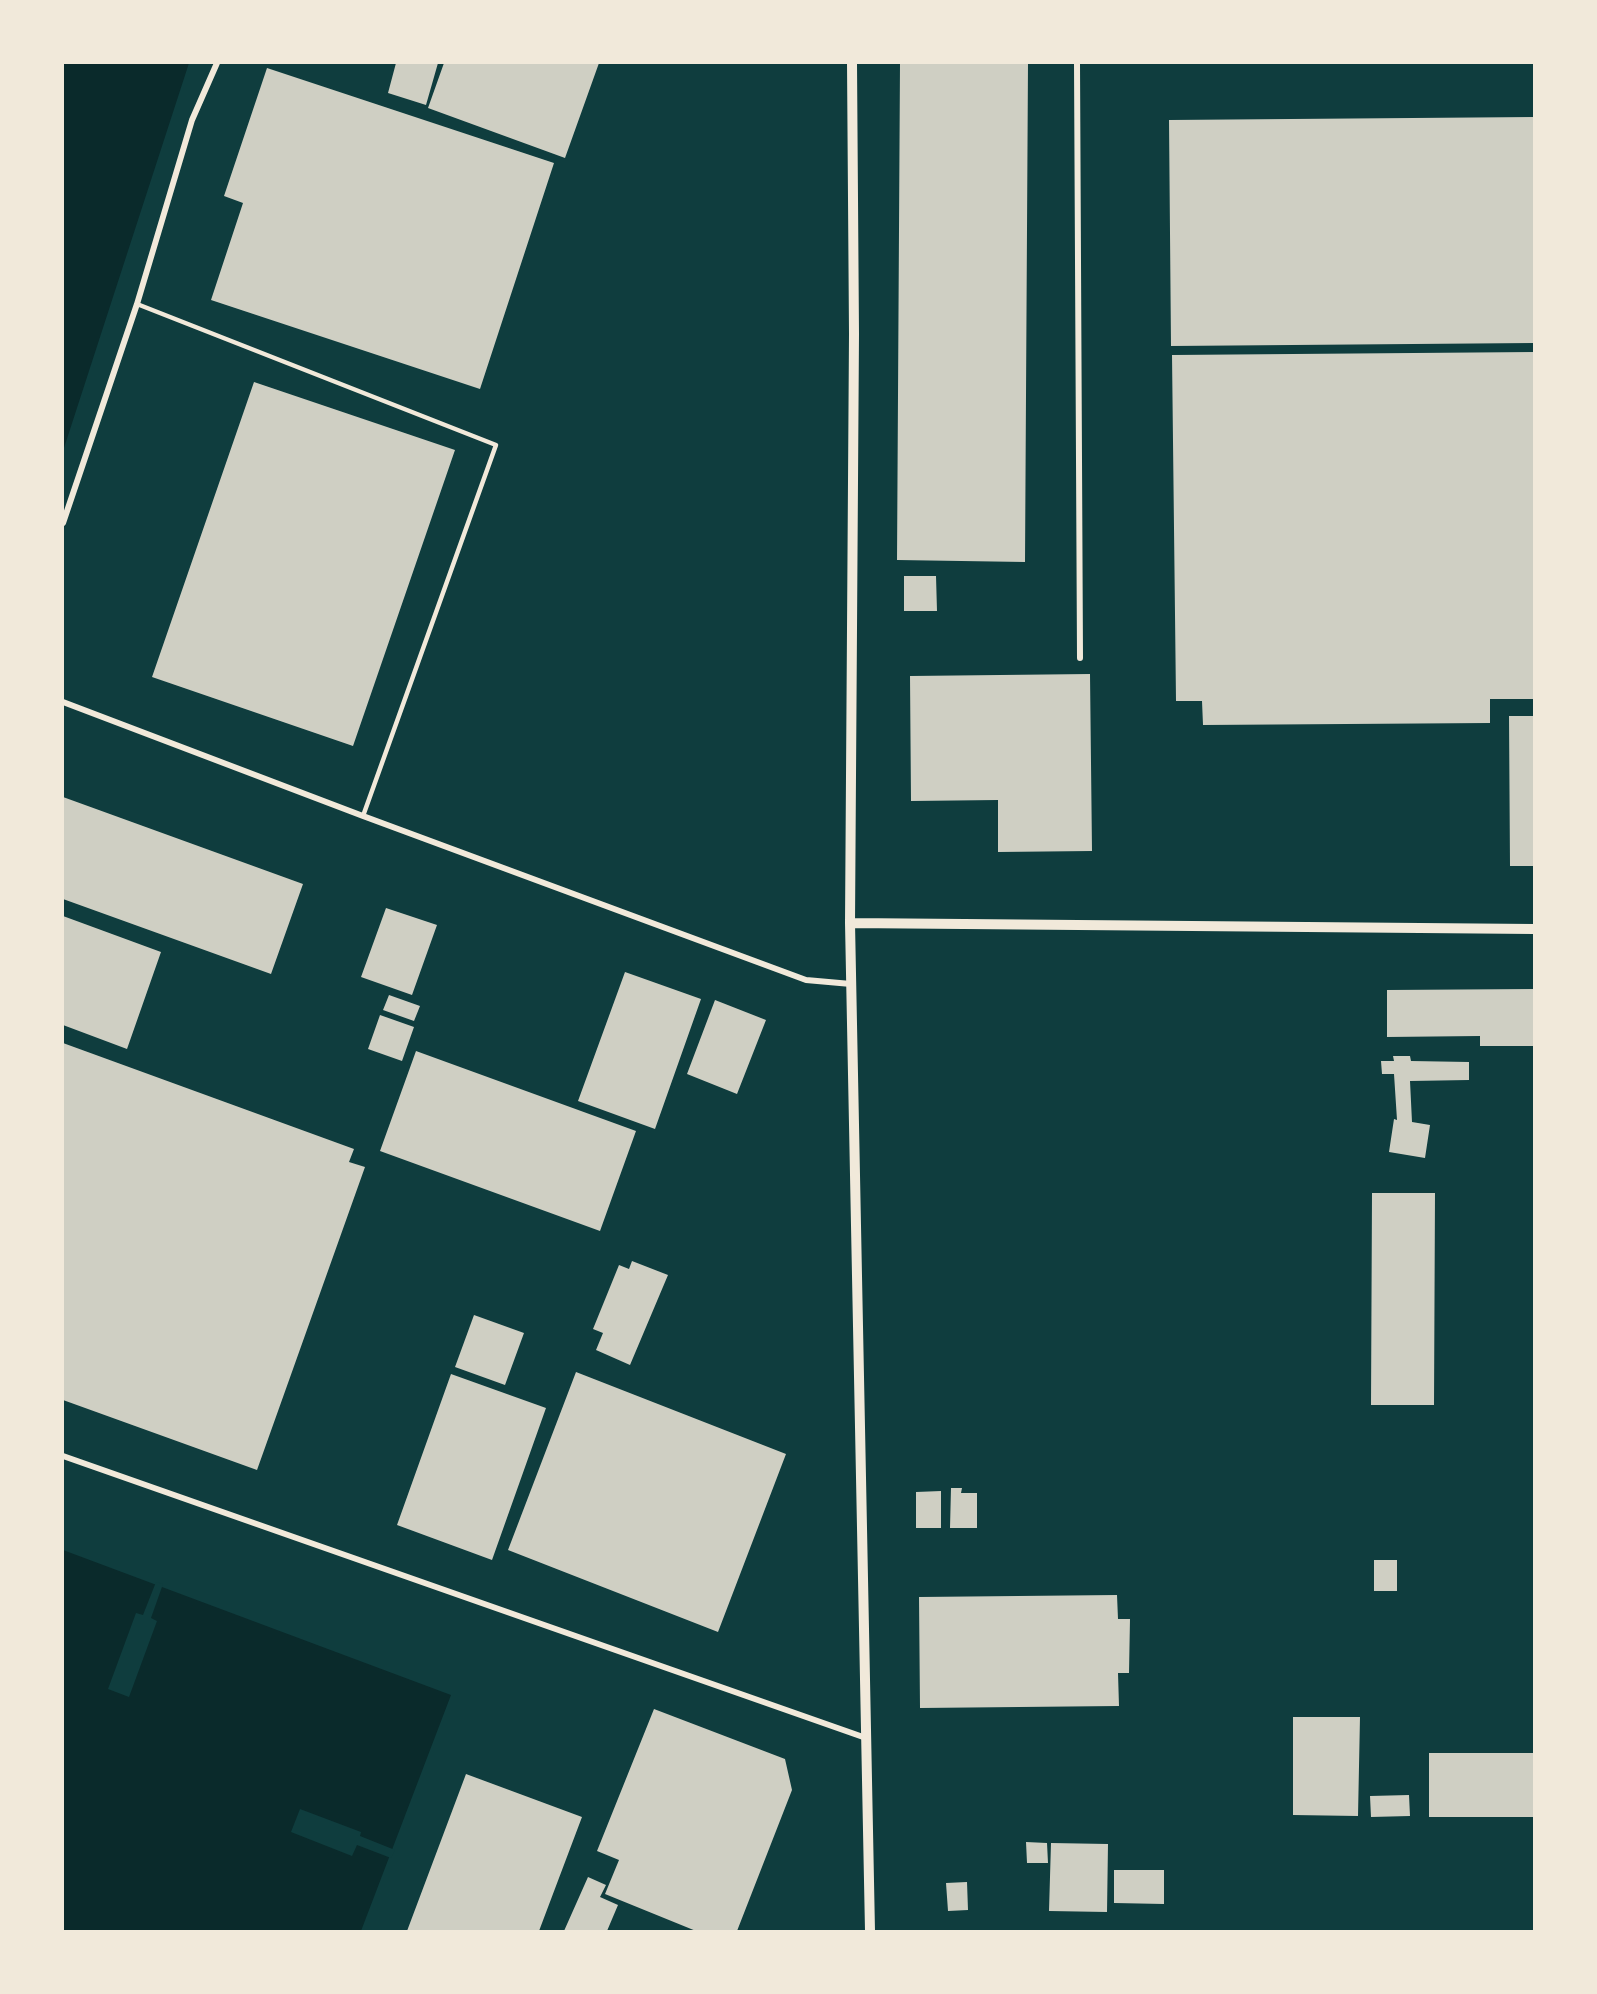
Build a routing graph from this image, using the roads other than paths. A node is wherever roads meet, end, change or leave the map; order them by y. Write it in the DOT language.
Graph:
graph roads {
  1 [pos="217,63"];
  2 [pos="852,63"];
  3 [pos="1077,63"];
  4 [pos="137,304"];
  5 [pos="63,523"];
  6 [pos="1080,658"];
  7 [pos="63,702"];
  8 [pos="363,816"];
  9 [pos="850,923"];
  10 [pos="1534,929"];
  11 [pos="851,984"];
  12 [pos="63,1456"];
  13 [pos="866,1738"];
  14 [pos="870,1931"];
  1 -- 4 [label="street"];
  2 -- 9 [label="street"];
  3 -- 6 [label="street"];
  4 -- 5 [label="street"];
  4 -- 8 [label="lane"];
  7 -- 8 [label="street"];
  8 -- 11 [label="street"];
  9 -- 10 [label="street"];
  9 -- 11 [label="street"];
  11 -- 13 [label="street"];
  12 -- 13 [label="street"];
  13 -- 14 [label="street"];
}
